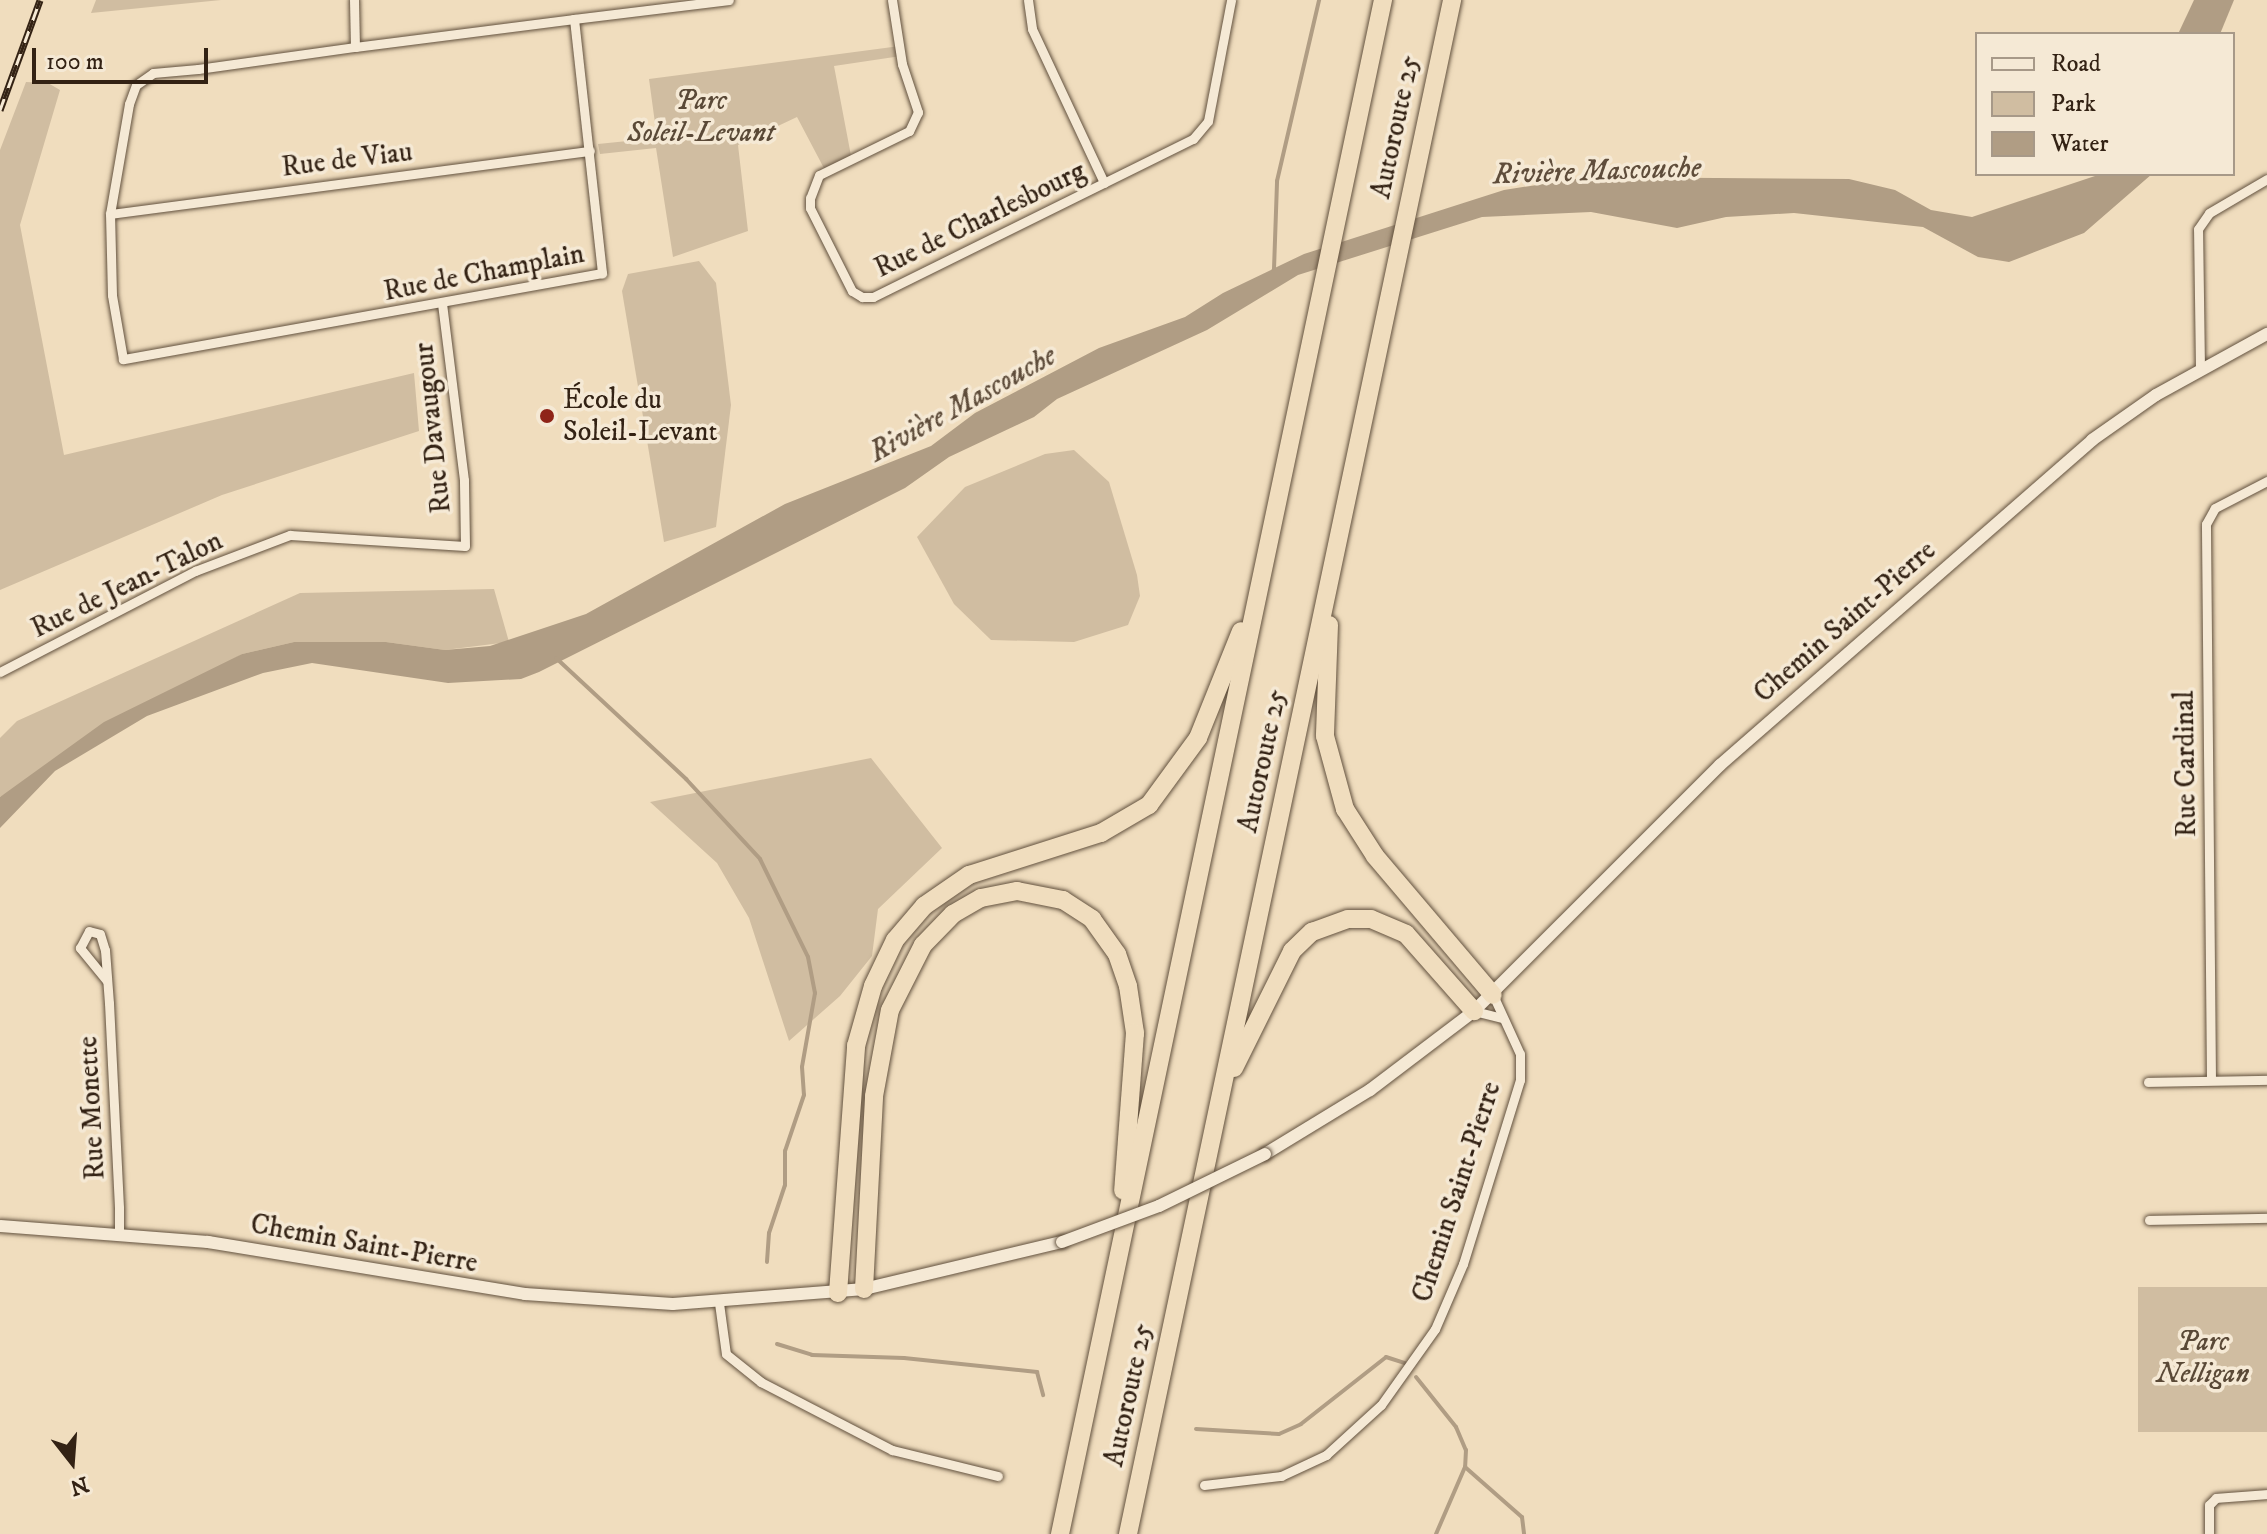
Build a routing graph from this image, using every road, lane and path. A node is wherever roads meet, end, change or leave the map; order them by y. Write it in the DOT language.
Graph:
graph roads {
  1 [pos="354,0"];
  2 [pos="729,0"];
  3 [pos="892,0"];
  4 [pos="1028,0"];
  5 [pos="1231,0"];
  6 [pos="1383,0"];
  7 [pos="1452,0"];
  8 [pos="574,19"];
  9 [pos="355,47"];
  10 [pos="590,151"];
  11 [pos="2267,179"];
  12 [pos="1104,183"];
  13 [pos="110,214"];
  14 [pos="442,304"];
  15 [pos="2267,334"];
  16 [pos="2200,369"];
  17 [pos="2267,481"];
  18 [pos="465,546"];
  19 [pos="1335,555"];
  20 [pos="1262,576"];
  21 [pos="0,672"];
  22 [pos="107,981"];
  23 [pos="1493,995"];
  24 [pos="1474,1011"];
  25 [pos="1502,1018"];
  26 [pos="2211,1080"];
  27 [pos="2267,1080"];
  28 [pos="2148,1082"];
  29 [pos="1220,1100"];
  30 [pos="2267,1218"];
  31 [pos="2149,1220"];
  32 [pos="0,1226"];
  33 [pos="119,1233"];
  34 [pos="1116,1267"];
  35 [pos="864,1289"];
  36 [pos="838,1293"];
  37 [pos="719,1303"];
  38 [pos="998,1476"];
  39 [pos="1204,1485"];
  40 [pos="2267,1494"];
  41 [pos="1060,1534"];
  42 [pos="1128,1534"];
  43 [pos="2209,1534"];
  1 -- 9 [label="street"];
  2 -- 8 [label="street"];
  3 -- 12 [label="street, Rue de Charlesbourg"];
  4 -- 12 [label="street"];
  5 -- 12 [label="street, Rue de Charlesbourg"];
  6 -- 20 [label="highway, Autoroute 25"];
  7 -- 19 [label="highway, Autoroute 25"];
  8 -- 9 [label="street"];
  8 -- 10 [label="street, Rue de Champlain"];
  9 -- 13 [label="street"];
  10 -- 13 [label="street, Rue de Viau"];
  10 -- 14 [label="street, Rue de Champlain"];
  11 -- 16 [label="street"];
  13 -- 14 [label="street, Rue de Champlain"];
  14 -- 18 [label="street, Rue Davaugour"];
  15 -- 16 [label="street, Chemin Saint-Pierre"];
  16 -- 23 [label="street, Chemin Saint-Pierre"];
  17 -- 26 [label="street, Rue Cardinal"];
  18 -- 21 [label="street, Rue de Jean-Talon"];
  19 -- 23 [label="highway"];
  19 -- 29 [label="highway, Autoroute 25"];
  20 -- 34 [label="highway, Autoroute 25"];
  20 -- 36 [label="highway"];
  22 -- 22 [label="street, Rue Monette"];
  22 -- 33 [label="street, Rue Monette"];
  23 -- 24 [label="street, Chemin Saint-Pierre"];
  23 -- 25 [label="street, Chemin Saint-Pierre"];
  24 -- 25 [label="street"];
  24 -- 29 [label="highway"];
  24 -- 35 [label="street, Chemin Saint-Pierre, bridge"];
  25 -- 39 [label="street, Chemin Saint-Pierre"];
  26 -- 27 [label="street"];
  26 -- 28 [label="street"];
  29 -- 42 [label="highway, Autoroute 25"];
  30 -- 31 [label="street"];
  32 -- 33 [label="street, Chemin Saint-Pierre"];
  33 -- 37 [label="street, Chemin Saint-Pierre"];
  34 -- 35 [label="highway"];
  34 -- 41 [label="highway, Autoroute 25"];
  35 -- 36 [label="street, Chemin Saint-Pierre"];
  36 -- 37 [label="street, Chemin Saint-Pierre"];
  37 -- 38 [label="street"];
  40 -- 43 [label="street"];
}
